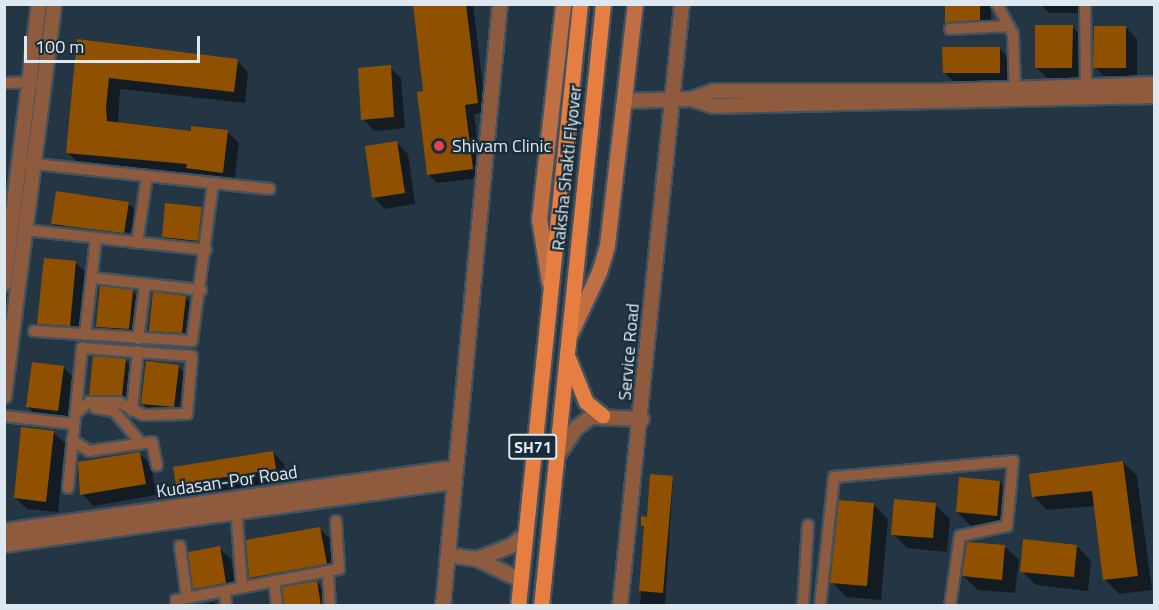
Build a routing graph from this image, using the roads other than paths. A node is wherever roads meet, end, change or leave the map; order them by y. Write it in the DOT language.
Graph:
graph roads {
  1 [pos="39,4"];
  2 [pos="54,4"];
  3 [pos="500,4"];
  4 [pos="563,4"];
  5 [pos="580,4"];
  6 [pos="603,4"];
  7 [pos="635,4"];
  8 [pos="682,4"];
  9 [pos="997,4"];
  10 [pos="1085,4"];
  11 [pos="1009,26"];
  12 [pos="950,29"];
  13 [pos="29,82"];
  14 [pos="45,82"];
  15 [pos="4,83"];
  16 [pos="1155,84"];
  17 [pos="1086,88"];
  18 [pos="1015,89"];
  19 [pos="1155,96"];
  20 [pos="692,99"];
  21 [pos="624,101"];
  22 [pos="673,101"];
  23 [pos="19,163"];
  24 [pos="34,165"];
  25 [pos="147,176"];
  26 [pos="213,183"];
  27 [pos="270,189"];
  28 [pos="26,230"];
  29 [pos="96,238"];
  30 [pos="137,243"];
  31 [pos="206,250"];
  32 [pos="92,278"];
  33 [pos="4,284"];
  34 [pos="145,284"];
  35 [pos="550,288"];
  36 [pos="201,290"];
  37 [pos="34,331"];
  38 [pos="85,335"];
  39 [pos="569,335"];
  40 [pos="138,345"];
  41 [pos="567,354"];
  42 [pos="4,396"];
  43 [pos="86,407"];
  44 [pos="132,411"];
  45 [pos="602,415"];
  46 [pos="4,416"];
  47 [pos="75,418"];
  48 [pos="642,419"];
  49 [pos="72,440"];
  50 [pos="140,442"];
  51 [pos="556,458"];
  52 [pos="157,465"];
  53 [pos="454,475"];
  54 [pos="68,488"];
  55 [pos="236,505"];
  56 [pos="336,521"];
  57 [pos="808,525"];
  58 [pos="4,531"];
  59 [pos="524,536"];
  60 [pos="4,545"];
  61 [pos="180,546"];
  62 [pos="448,555"];
  63 [pos="477,559"];
  64 [pos="328,571"];
  65 [pos="520,580"];
  66 [pos="274,582"];
  67 [pos="242,588"];
  68 [pos="225,591"];
  69 [pos="187,598"];
  70 [pos="176,606"];
  71 [pos="226,606"];
  72 [pos="277,606"];
  73 [pos="330,606"];
  74 [pos="443,606"];
  75 [pos="518,606"];
  76 [pos="541,606"];
  77 [pos="620,606"];
  78 [pos="803,606"];
  79 [pos="820,606"];
  80 [pos="950,606"];
  1 -- 13 [label="street"];
  2 -- 14 [label="street"];
  3 -- 53 [label="street"];
  4 -- 35 [label="main road"];
  5 -- 35 [label="main road, Raksha Shakti Flyover / SH71"];
  6 -- 39 [label="main road, Raksha Shakti Flyover / SH71"];
  7 -- 21 [label="main road"];
  8 -- 22 [label="street, Service Road"];
  9 -- 11 [label="street"];
  10 -- 17 [label="street"];
  11 -- 12 [label="street"];
  11 -- 18 [label="street"];
  13 -- 14 [label="street"];
  13 -- 15 [label="street"];
  13 -- 23 [label="street"];
  14 -- 24 [label="street"];
  16 -- 17 [label="street"];
  17 -- 18 [label="street"];
  18 -- 20 [label="street"];
  19 -- 20 [label="street"];
  20 -- 22 [label="street"];
  21 -- 22 [label="street"];
  21 -- 39 [label="main road"];
  22 -- 48 [label="street, Service Road"];
  23 -- 24 [label="street"];
  23 -- 33 [label="street"];
  24 -- 25 [label="street"];
  24 -- 28 [label="street"];
  25 -- 26 [label="street"];
  25 -- 30 [label="street"];
  26 -- 27 [label="street"];
  26 -- 31 [label="street"];
  28 -- 29 [label="street"];
  28 -- 42 [label="street"];
  29 -- 30 [label="street"];
  29 -- 32 [label="street"];
  30 -- 31 [label="street"];
  31 -- 36 [label="street"];
  32 -- 34 [label="street"];
  32 -- 38 [label="street"];
  34 -- 36 [label="street"];
  34 -- 40 [label="street"];
  35 -- 59 [label="main road, SH71"];
  36 -- 40 [label="street"];
  37 -- 38 [label="street"];
  38 -- 40 [label="street"];
  39 -- 41 [label="main road, SH71"];
  40 -- 44 [label="street"];
  40 -- 44 [label="street"];
  40 -- 47 [label="street"];
  41 -- 45 [label="main road"];
  41 -- 51 [label="main road, SH71"];
  43 -- 44 [label="street"];
  43 -- 47 [label="street"];
  43 -- 50 [label="street"];
  45 -- 48 [label="street"];
  45 -- 51 [label="street"];
  46 -- 47 [label="street"];
  47 -- 49 [label="street"];
  48 -- 77 [label="street, Service Road"];
  49 -- 50 [label="street"];
  49 -- 54 [label="street"];
  50 -- 52 [label="street"];
  51 -- 76 [label="main road, SH71"];
  53 -- 55 [label="street, Kudasan-Por Road"];
  53 -- 62 [label="street"];
  55 -- 58 [label="street, Kudasan-Por Road"];
  55 -- 60 [label="street, Kudasan-Por Road"];
  55 -- 67 [label="street"];
  56 -- 64 [label="street"];
  57 -- 78 [label="street"];
  59 -- 63 [label="street"];
  59 -- 65 [label="main road, SH71"];
  61 -- 69 [label="street"];
  62 -- 63 [label="street"];
  62 -- 74 [label="street"];
  63 -- 65 [label="street"];
  64 -- 66 [label="street"];
  64 -- 73 [label="street"];
  65 -- 75 [label="main road, SH71"];
  66 -- 67 [label="street"];
  66 -- 72 [label="street"];
  67 -- 68 [label="street"];
  68 -- 69 [label="street"];
  68 -- 71 [label="street"];
  69 -- 70 [label="street"];
  79 -- 80 [label="street"];
}
